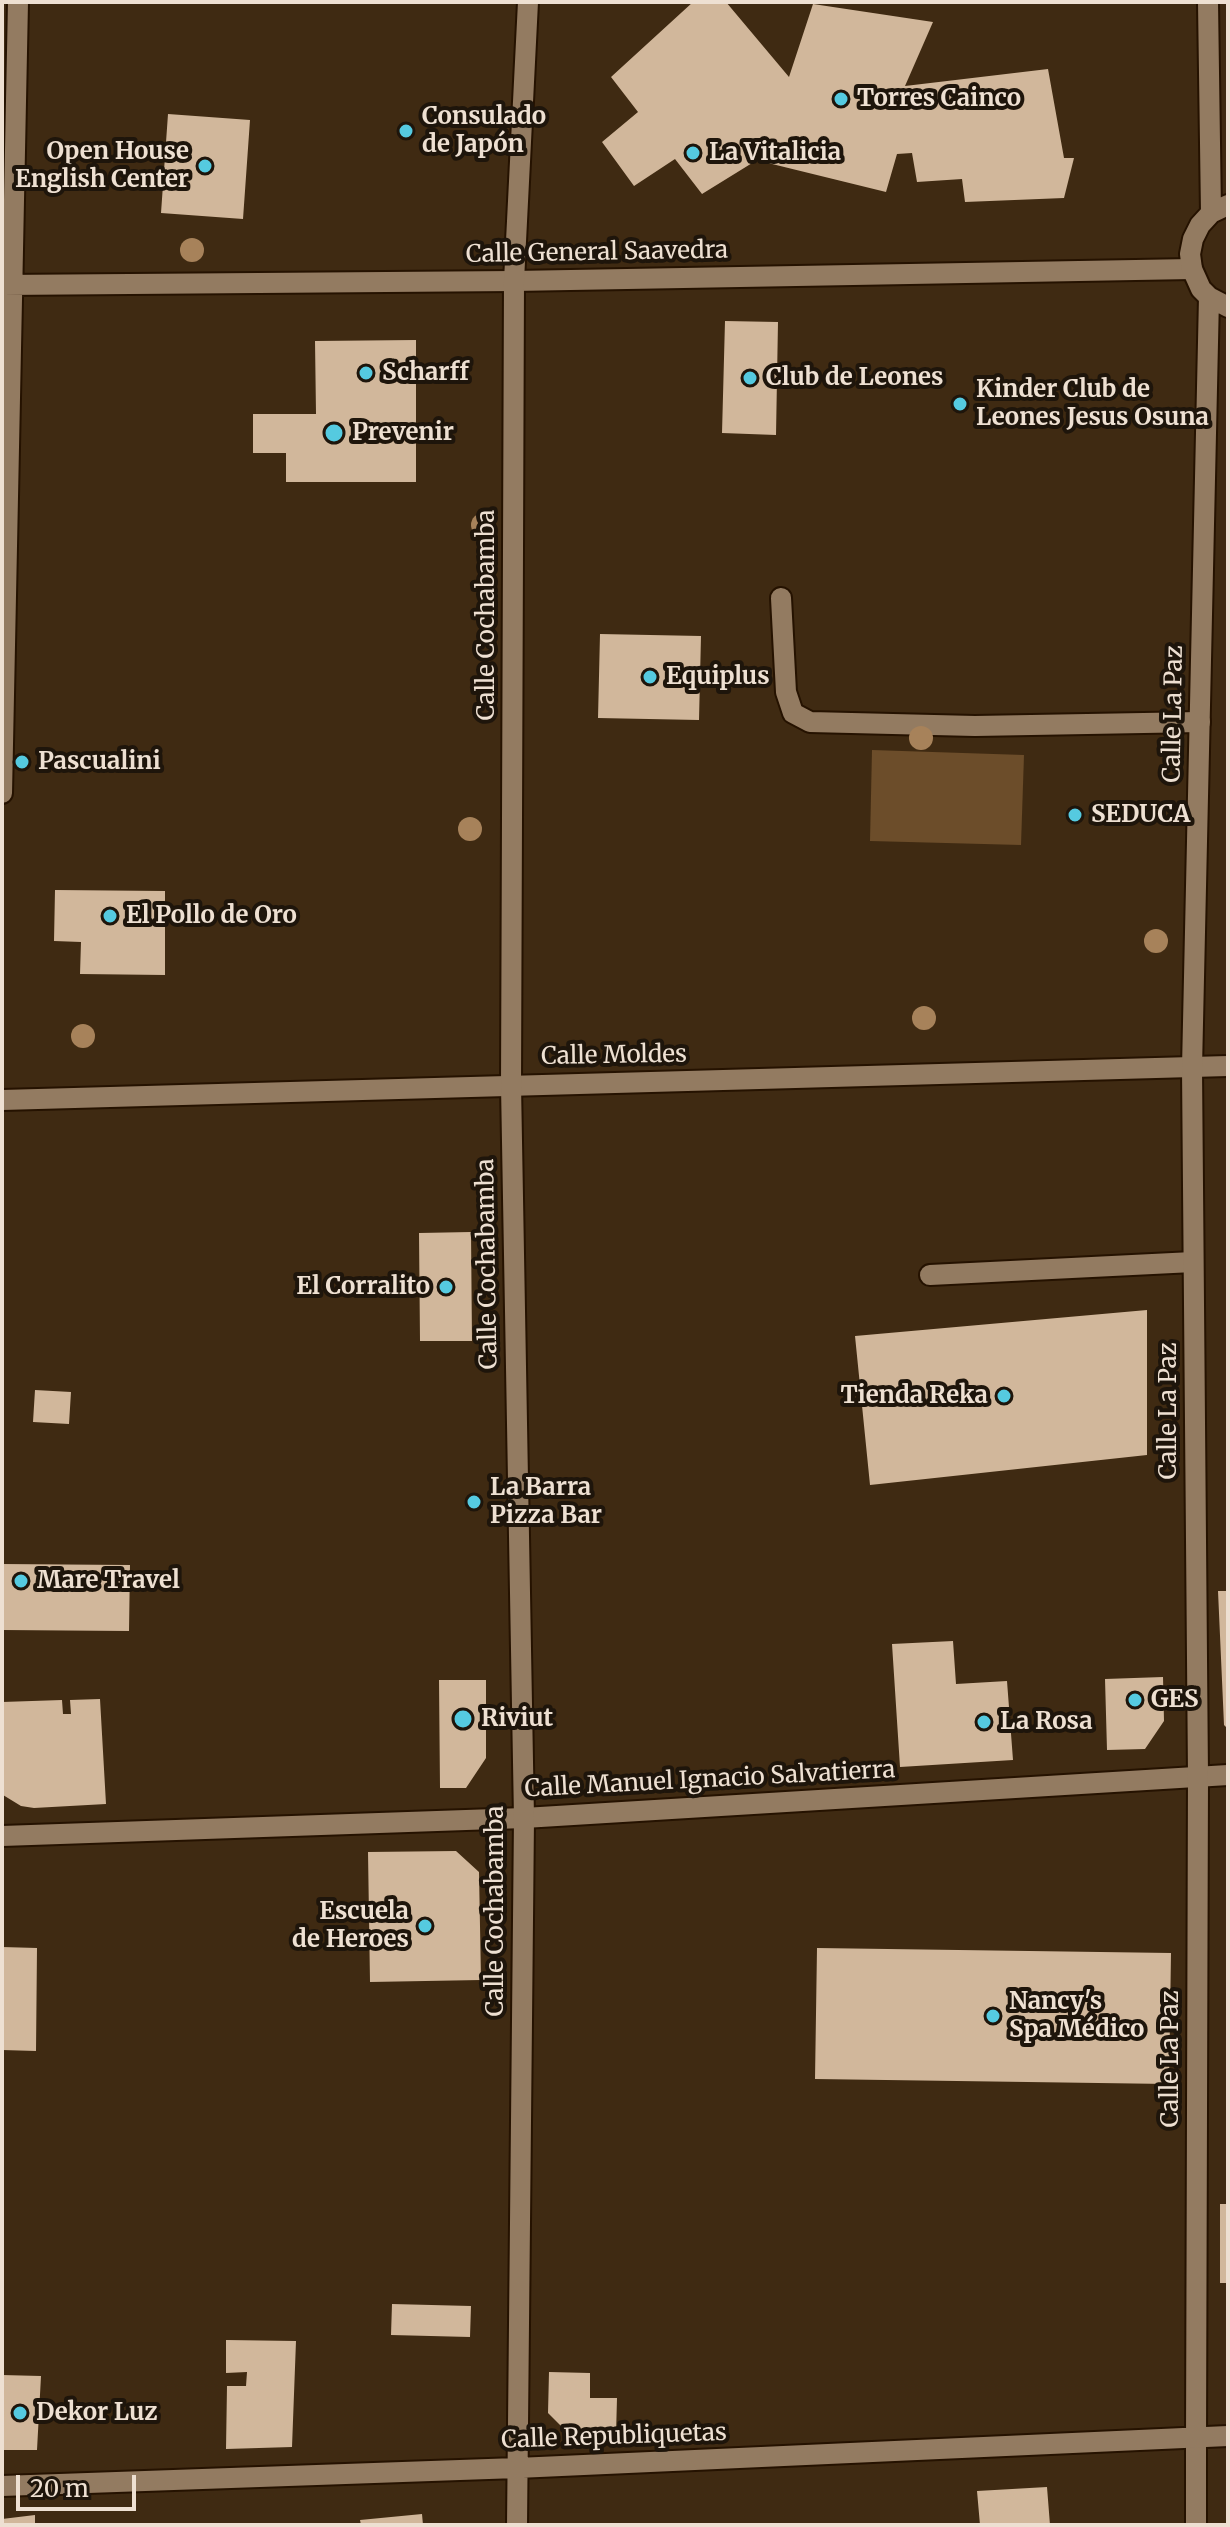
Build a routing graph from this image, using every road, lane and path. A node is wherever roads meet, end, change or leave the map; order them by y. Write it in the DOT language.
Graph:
graph roads {
  1 [pos="18,2"];
  2 [pos="528,2"];
  3 [pos="1208,2"];
  4 [pos="1220,209"];
  5 [pos="1192,269"];
  6 [pos="514,281"];
  7 [pos="8,285"];
  8 [pos="1209,297"];
  9 [pos="1228,307"];
  10 [pos="781,598"];
  11 [pos="1200,722"];
  12 [pos="2,793"];
  13 [pos="1228,1066"];
  14 [pos="1192,1068"];
  15 [pos="511,1085"];
  16 [pos="2,1100"];
  17 [pos="1193,1262"];
  18 [pos="930,1275"];
  19 [pos="1228,1775"];
  20 [pos="1198,1776"];
  21 [pos="524,1818"];
  22 [pos="2,1836"];
  23 [pos="1228,2436"];
  24 [pos="1196,2438"];
  25 [pos="517,2468"];
  26 [pos="2,2486"];
  27 [pos="517,2525"];
  28 [pos="1196,2525"];
  1 -- 7 [label="street"];
  2 -- 6 [label="street, Calle Cochabamba"];
  3 -- 4 [label="street"];
  4 -- 5 [label="street"];
  5 -- 6 [label="street, Calle General Saavedra"];
  5 -- 8 [label="street"];
  6 -- 7 [label="street, Calle General Saavedra"];
  6 -- 15 [label="street, Calle Cochabamba"];
  7 -- 12 [label="street"];
  8 -- 9 [label="street"];
  8 -- 11 [label="street, Calle La Paz"];
  10 -- 11 [label="street"];
  11 -- 14 [label="street, Calle La Paz"];
  13 -- 14 [label="street, Calle Moldes"];
  14 -- 15 [label="street, Calle Moldes"];
  14 -- 17 [label="street, Calle La Paz"];
  15 -- 16 [label="street, Calle Moldes"];
  15 -- 21 [label="street, Calle Cochabamba"];
  17 -- 18 [label="street"];
  17 -- 20 [label="street, Calle La Paz"];
  19 -- 20 [label="street, Calle Manuel Ignacio Salvatierra"];
  20 -- 21 [label="street, Calle Manuel Ignacio Salvatierra"];
  20 -- 24 [label="street, Calle La Paz"];
  21 -- 22 [label="street, Calle Manuel Ignacio Salvatierra"];
  21 -- 25 [label="street, Calle Cochabamba"];
  23 -- 24 [label="street, Calle Republiquetas"];
  24 -- 25 [label="street, Calle Republiquetas"];
  24 -- 28 [label="street, Calle La Paz"];
  25 -- 26 [label="street, Calle Republiquetas"];
  25 -- 27 [label="street, Calle Cochabamba"];
}
